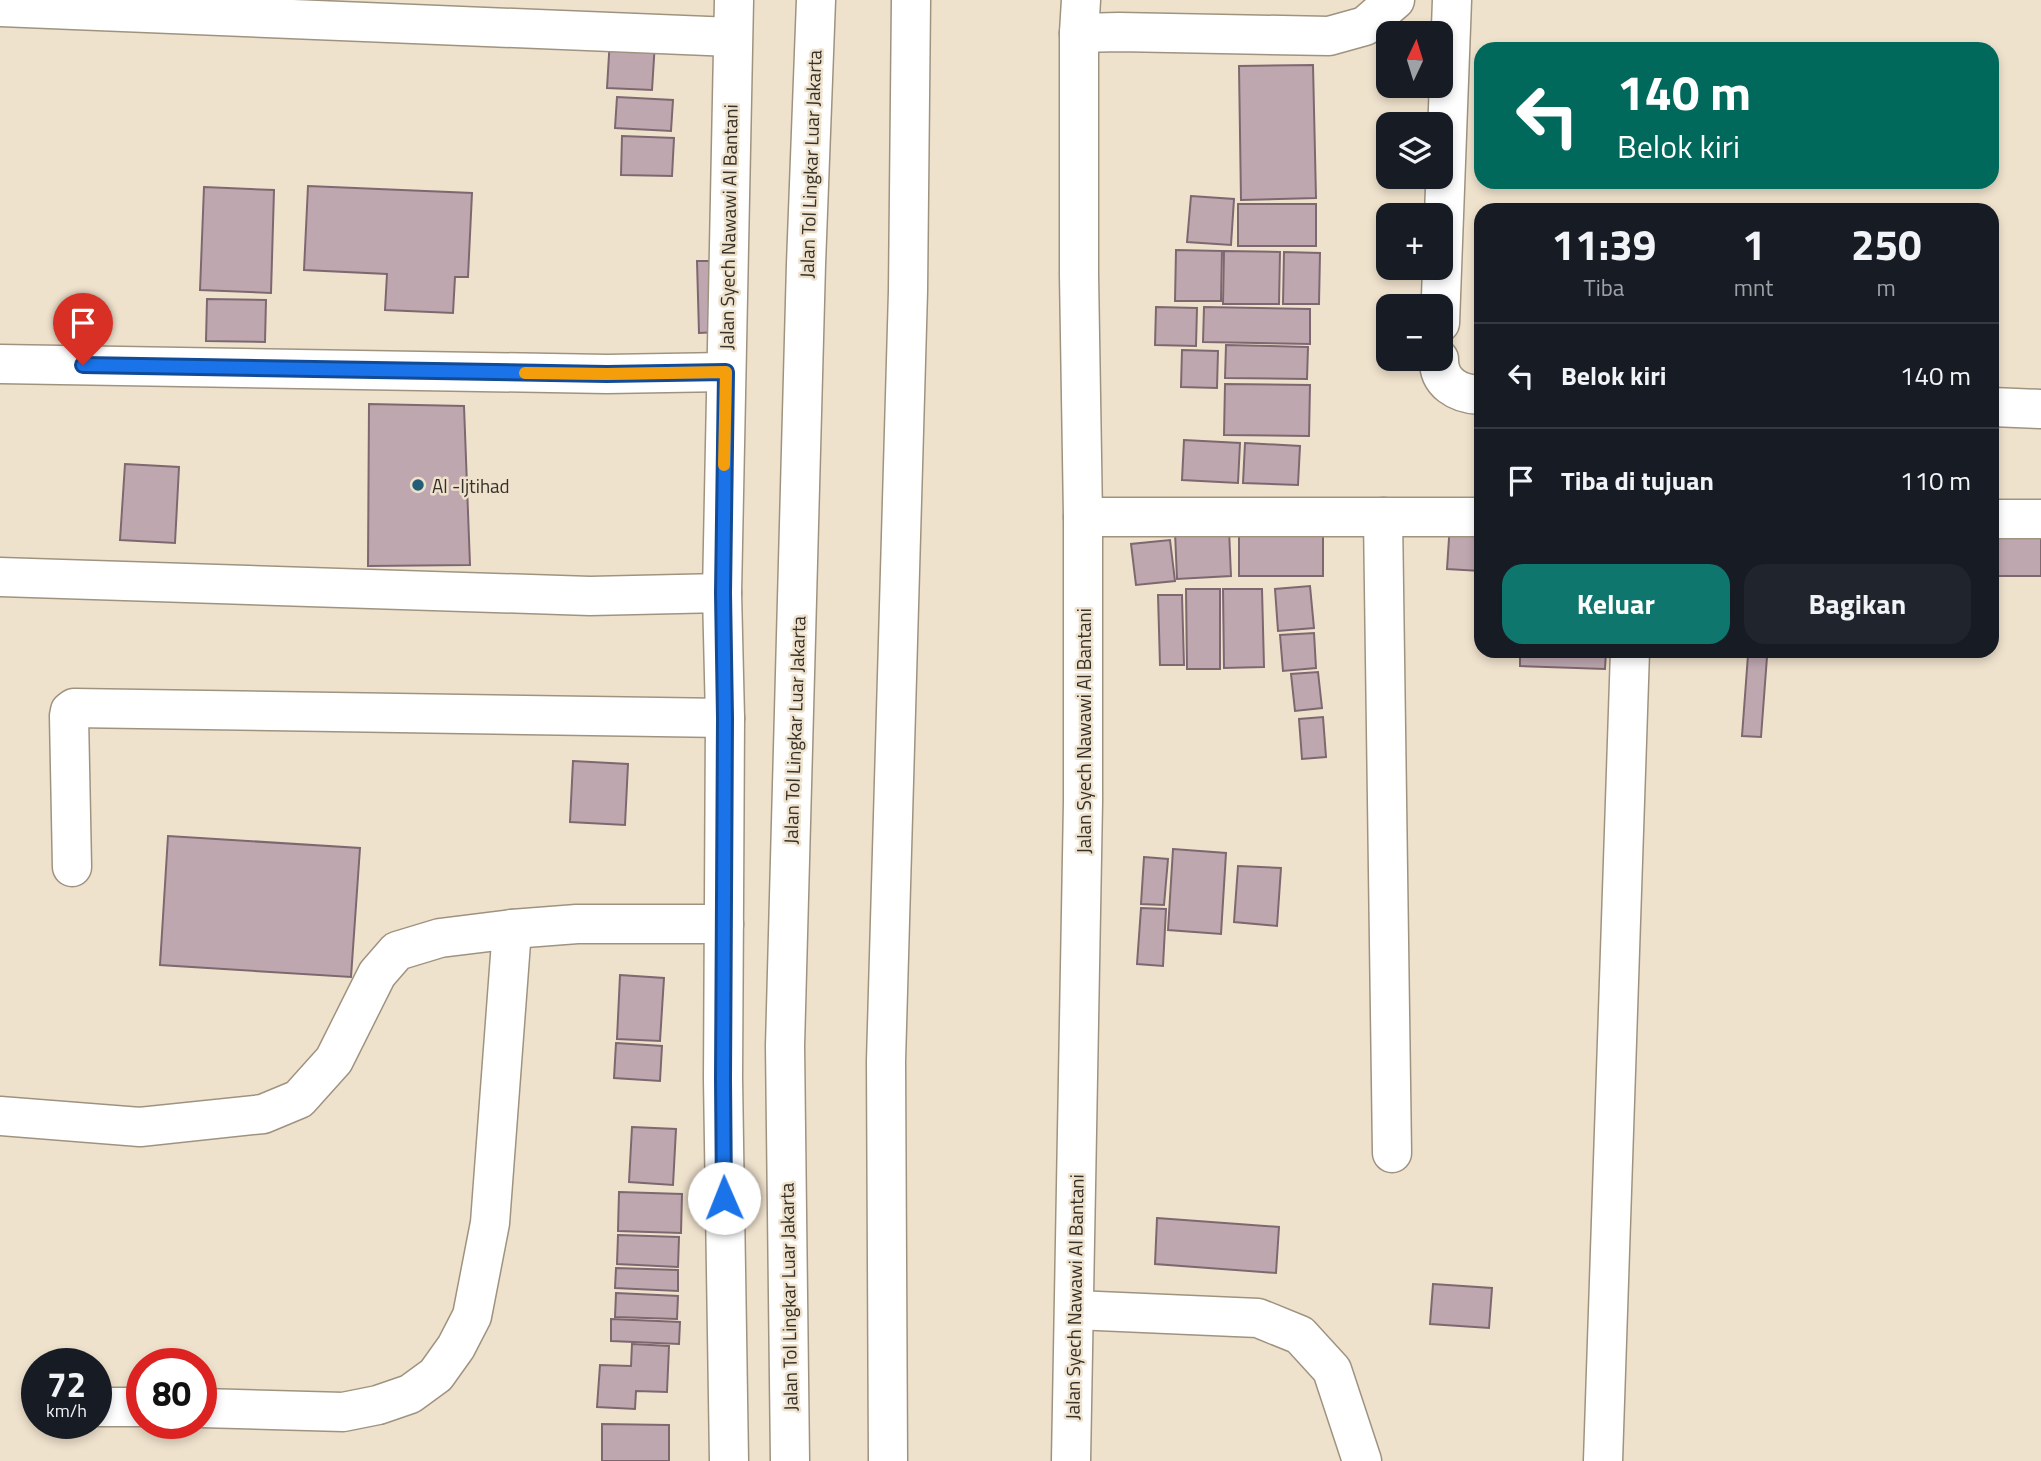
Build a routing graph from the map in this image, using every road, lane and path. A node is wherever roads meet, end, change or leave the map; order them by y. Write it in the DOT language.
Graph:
graph roads {
  1 [pos="817,0"];
  2 [pos="911,0"];
  3 [pos="1395,0"];
  4 [pos="1452,0"];
  5 [pos="0,7"];
  6 [pos="1080,17"];
  7 [pos="733,18"];
  8 [pos="1441,294"];
  9 [pos="0,364"];
  10 [pos="1439,371"];
  11 [pos="726,372"];
  12 [pos="1474,395"];
  13 [pos="1999,407"];
  14 [pos="2041,409"];
  15 [pos="1083,517"];
  16 [pos="1383,517"];
  17 [pos="1474,517"];
  18 [pos="1999,519"];
  19 [pos="2041,519"];
  20 [pos="0,577"];
  21 [pos="723,593"];
  22 [pos="1630,658"];
  23 [pos="725,718"];
  24 [pos="72,867"];
  25 [pos="724,924"];
  26 [pos="512,929"];
  27 [pos="0,1116"];
  28 [pos="1392,1153"];
  29 [pos="1075,1310"];
  30 [pos="217,1408"];
  31 [pos="729,1461"];
  32 [pos="790,1461"];
  33 [pos="888,1461"];
  34 [pos="1072,1461"];
  35 [pos="1362,1461"];
  36 [pos="1603,1461"];
  1 -- 32 [label="main road, Jalan Tol Lingkar Luar Jakarta"];
  2 -- 33 [label="main road"];
  3 -- 6 [label="main road"];
  4 -- 8 [label="main road"];
  5 -- 7 [label="main road"];
  6 -- 15 [label="main road, Jalan Syech Nawawi Al Bantani"];
  7 -- 11 [label="main road, Jalan Syech Nawawi Al Bantani"];
  9 -- 11 [label="main road"];
  10 -- 12 [label="main road"];
  11 -- 21 [label="main road, Jalan Syech Nawawi Al Bantani"];
  13 -- 14 [label="main road"];
  15 -- 16 [label="main road"];
  15 -- 29 [label="main road, Jalan Syech Nawawi Al Bantani"];
  16 -- 17 [label="main road"];
  16 -- 28 [label="main road"];
  18 -- 19 [label="main road"];
  20 -- 21 [label="main road"];
  21 -- 23 [label="main road, Jalan Syech Nawawi Al Bantani"];
  22 -- 36 [label="main road"];
  23 -- 24 [label="main road"];
  23 -- 25 [label="main road, Jalan Syech Nawawi Al Bantani"];
  25 -- 26 [label="main road"];
  25 -- 31 [label="main road, Jalan Syech Nawawi Al Bantani"];
  26 -- 27 [label="main road"];
  26 -- 30 [label="main road"];
  29 -- 34 [label="main road, Jalan Syech Nawawi Al Bantani"];
  29 -- 35 [label="main road"];
}
